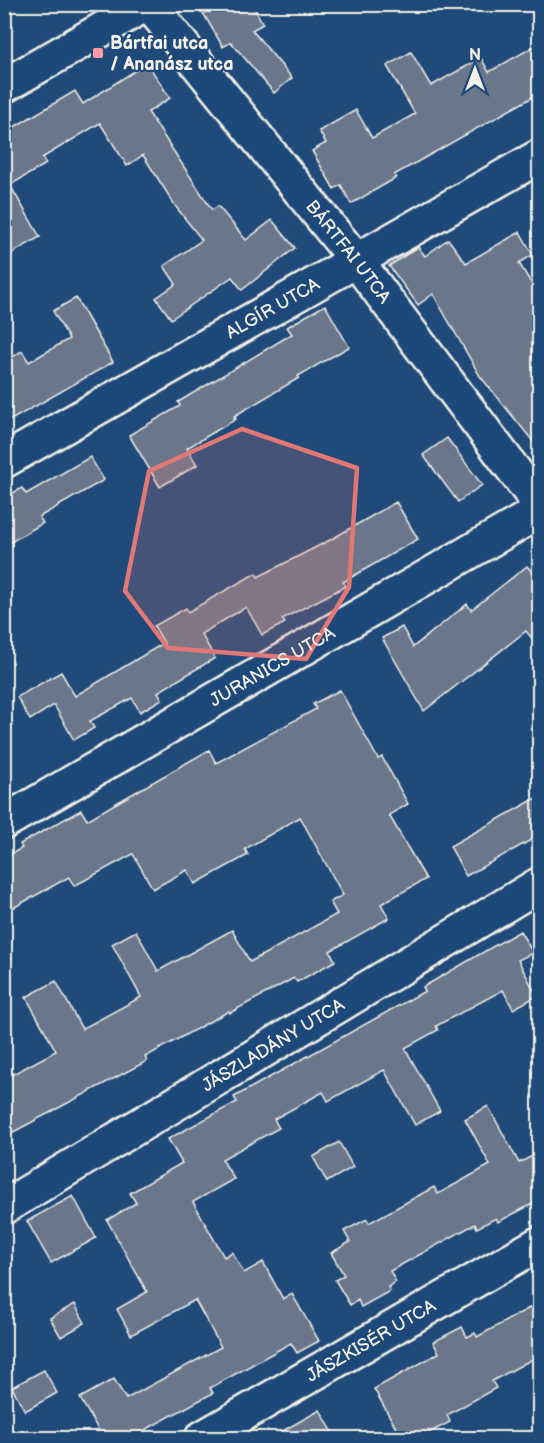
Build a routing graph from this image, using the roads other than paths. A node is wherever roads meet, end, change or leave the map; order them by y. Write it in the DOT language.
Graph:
graph roads {
  1 [pos="148,4"];
  2 [pos="4,86"];
  3 [pos="540,156"];
  4 [pos="356,260"];
  5 [pos="4,461"];
  6 [pos="540,505"];
  7 [pos="540,511"];
  8 [pos="4,822"];
  9 [pos="540,884"];
  10 [pos="4,1207"];
  11 [pos="540,1243"];
  12 [pos="202,1438"];
  1 -- 2 [label="street"];
  1 -- 4 [label="street, BÁRTFAI UTCA"];
  3 -- 4 [label="street, ALGÍR UTCA"];
  4 -- 5 [label="street, ALGÍR UTCA"];
  4 -- 6 [label="street, BÁRTFAI UTCA"];
  7 -- 8 [label="street, JURANICS UTCA"];
  9 -- 10 [label="street, JÁSZLADÁNY UTCA"];
  11 -- 12 [label="street, JÁSZKISÉR UTCA"];
}
